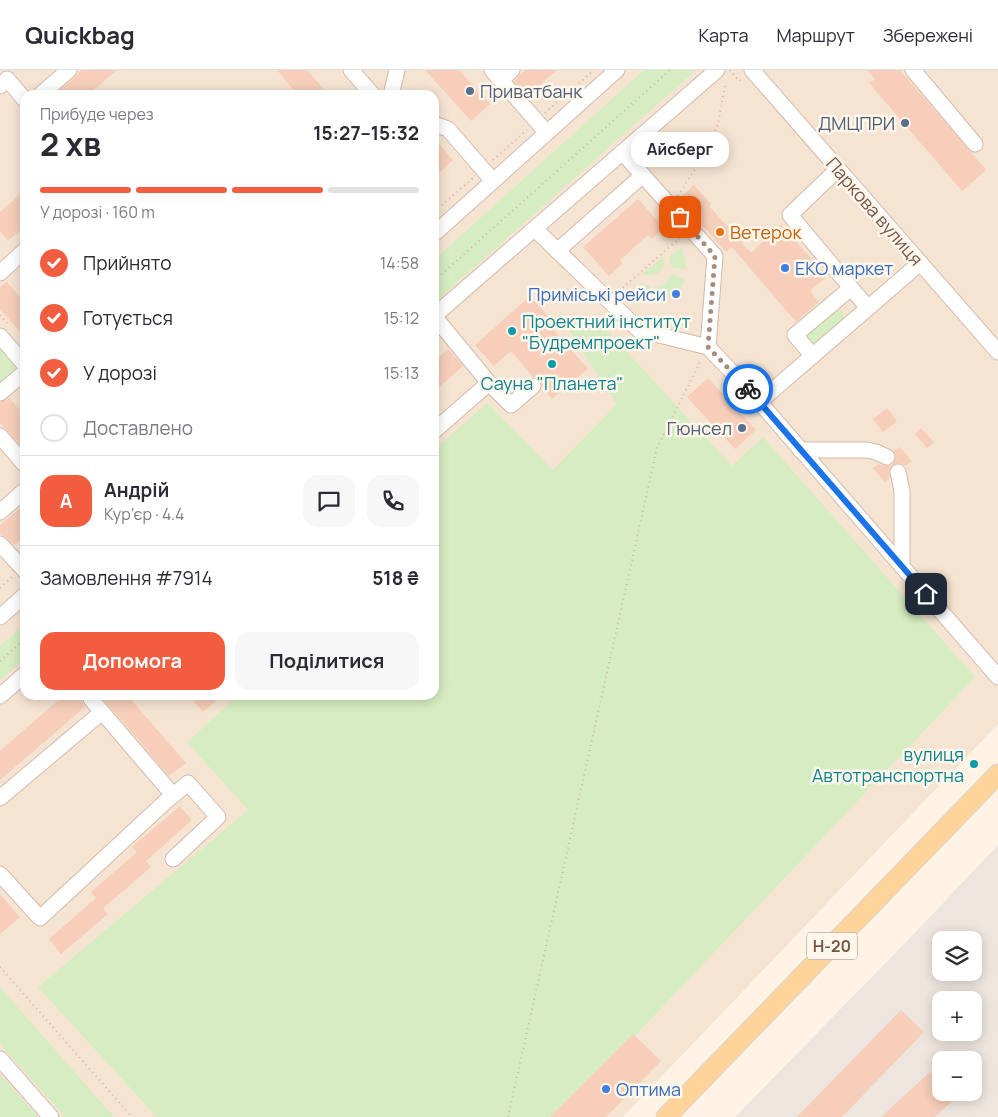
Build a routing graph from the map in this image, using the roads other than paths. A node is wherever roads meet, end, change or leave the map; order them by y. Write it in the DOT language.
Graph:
graph roads {
  1 [pos="69,70"];
  2 [pos="351,70"];
  3 [pos="397,70"];
  4 [pos="512,70"];
  5 [pos="618,70"];
  6 [pos="716,70"];
  7 [pos="913,70"];
  8 [pos="748,74"];
  9 [pos="496,75"];
  10 [pos="0,86"];
  11 [pos="46,90"];
  12 [pos="369,90"];
  13 [pos="392,90"];
  14 [pos="20,94"];
  15 [pos="439,127"];
  16 [pos="542,127"];
  17 [pos="975,144"];
  18 [pos="622,152"];
  19 [pos="838,169"];
  20 [pos="643,175"];
  21 [pos="493,181"];
  22 [pos="535,229"];
  23 [pos="439,230"];
  24 [pos="557,251"];
  25 [pos="20,255"];
  26 [pos="920,263"];
  27 [pos="0,273"];
  28 [pos="851,288"];
  29 [pos="868,308"];
  30 [pos="439,312"];
  31 [pos="439,322"];
  32 [pos="0,336"];
  33 [pos="708,347"];
  34 [pos="998,352"];
  35 [pos="812,356"];
  36 [pos="20,358"];
  37 [pos="20,376"];
  38 [pos="489,383"];
  39 [pos="533,386"];
  40 [pos="0,393"];
  41 [pos="759,402"];
  42 [pos="439,427"];
  43 [pos="0,436"];
  44 [pos="800,450"];
  45 [pos="886,457"];
  46 [pos="20,459"];
  47 [pos="898,472"];
  48 [pos="20,494"];
  49 [pos="0,512"];
  50 [pos="0,544"];
  51 [pos="20,566"];
  52 [pos="902,567"];
  53 [pos="20,599"];
  54 [pos="0,617"];
  55 [pos="998,677"];
  56 [pos="20,678"];
  57 [pos="0,696"];
  58 [pos="92,700"];
  59 [pos="102,712"];
  60 [pos="998,774"];
  61 [pos="173,795"];
  62 [pos="0,798"];
  63 [pos="173,859"];
  64 [pos="0,874"];
  65 [pos="0,1059"];
  66 [pos="51,1117"];
  67 [pos="666,1117"];
  1 -- 11 [label="street"];
  2 -- 12 [label="street"];
  3 -- 13 [label="street"];
  4 -- 9 [label="street"];
  5 -- 16 [label="street"];
  6 -- 18 [label="street"];
  7 -- 17 [label="street"];
  8 -- 19 [label="street, Паркова вулиця"];
  9 -- 16 [label="street"];
  10 -- 14 [label="street"];
  15 -- 21 [label="street"];
  16 -- 21 [label="street"];
  18 -- 20 [label="street"];
  18 -- 22 [label="street"];
  19 -- 26 [label="street, Паркова вулиця"];
  19 -- 28 [label="street"];
  20 -- 24 [label="street"];
  20 -- 33 [label="street"];
  21 -- 23 [label="street"];
  22 -- 24 [label="street"];
  22 -- 30 [label="street"];
  24 -- 33 [label="street"];
  25 -- 27 [label="street"];
  26 -- 29 [label="street"];
  26 -- 34 [label="street, Паркова вулиця"];
  28 -- 29 [label="street"];
  28 -- 35 [label="street"];
  29 -- 35 [label="street"];
  31 -- 38 [label="street"];
  32 -- 36 [label="street"];
  33 -- 41 [label="street"];
  35 -- 41 [label="street"];
  37 -- 40 [label="street"];
  38 -- 39 [label="street"];
  38 -- 42 [label="street"];
  41 -- 44 [label="street"];
  43 -- 46 [label="street"];
  44 -- 45 [label="street"];
  44 -- 52 [label="street"];
  47 -- 52 [label="street"];
  48 -- 49 [label="street"];
  50 -- 51 [label="street"];
  52 -- 55 [label="street"];
  53 -- 54 [label="street"];
  56 -- 57 [label="street"];
  58 -- 59 [label="street"];
  59 -- 61 [label="street"];
  59 -- 62 [label="street"];
  60 -- 67 [label="main road, Н-20"];
  61 -- 63 [label="street"];
  61 -- 64 [label="street"];
  65 -- 66 [label="street"];
}
